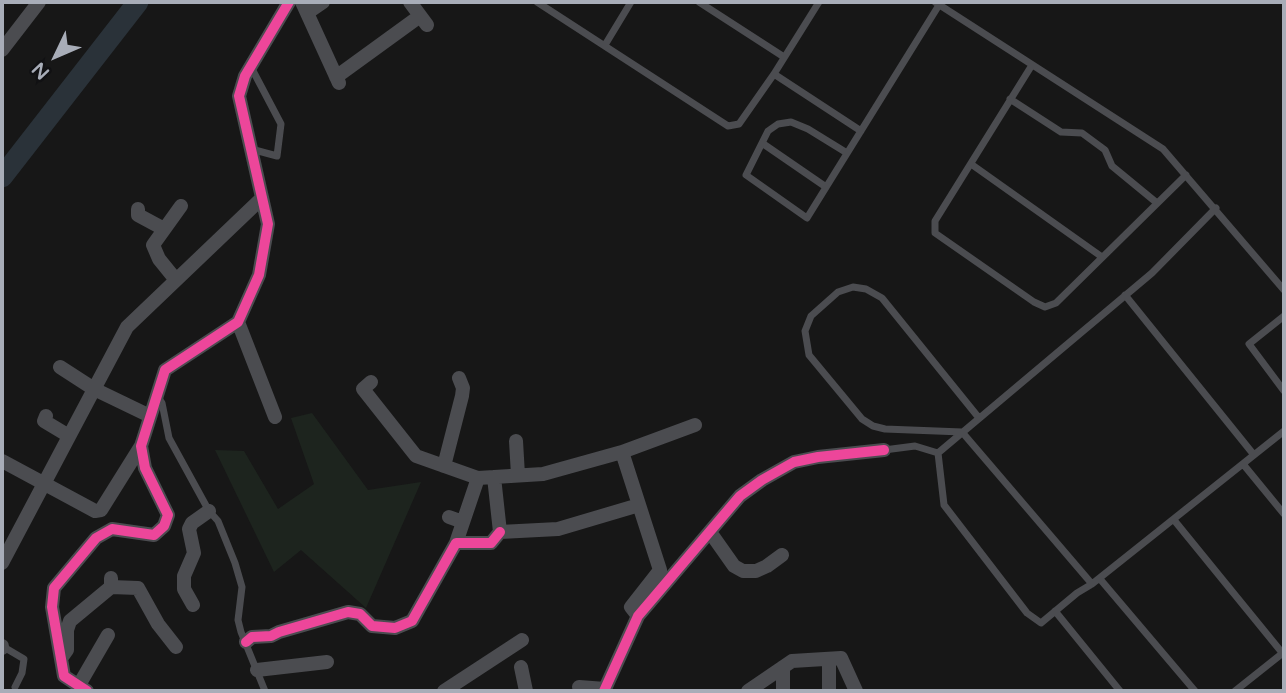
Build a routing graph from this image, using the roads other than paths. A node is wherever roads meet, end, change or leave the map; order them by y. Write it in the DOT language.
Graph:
graph roads {
  1 [pos="39,2"];
  2 [pos="289,2"];
  3 [pos="323,2"];
  4 [pos="410,2"];
  5 [pos="537,2"];
  6 [pos="631,2"];
  7 [pos="699,2"];
  8 [pos="819,2"];
  9 [pos="937,3"];
  10 [pos="305,7"];
  11 [pos="605,45"];
  12 [pos="2,50"];
  13 [pos="784,57"];
  14 [pos="1032,65"];
  15 [pos="251,66"];
  16 [pos="774,74"];
  17 [pos="1010,100"];
  18 [pos="861,131"];
  19 [pos="762,143"];
  20 [pos="251,149"];
  21 [pos="847,153"];
  22 [pos="971,164"];
  23 [pos="1186,174"];
  24 [pos="826,187"];
  25 [pos="262,198"];
  26 [pos="1157,203"];
  27 [pos="181,205"];
  28 [pos="1216,208"];
  29 [pos="138,209"];
  30 [pos="164,229"];
  31 [pos="1102,257"];
  32 [pos="176,280"];
  33 [pos="1284,290"];
  34 [pos="1125,295"];
  35 [pos="1284,316"];
  36 [pos="238,322"];
  37 [pos="60,367"];
  38 [pos="459,378"];
  39 [pos="371,382"];
  40 [pos="94,389"];
  41 [pos="1284,390"];
  42 [pos="156,393"];
  43 [pos="149,416"];
  44 [pos="275,417"];
  45 [pos="979,418"];
  46 [pos="44,421"];
  47 [pos="1284,430"];
  48 [pos="688,431"];
  49 [pos="962,432"];
  50 [pos="69,436"];
  51 [pos="516,441"];
  52 [pos="141,446"];
  53 [pos="884,450"];
  54 [pos="622,452"];
  55 [pos="938,453"];
  56 [pos="1254,455"];
  57 [pos="2,461"];
  58 [pos="1243,464"];
  59 [pos="444,466"];
  60 [pos="518,475"];
  61 [pos="494,477"];
  62 [pos="478,478"];
  63 [pos="44,484"];
  64 [pos="639,505"];
  65 [pos="209,510"];
  66 [pos="1284,514"];
  67 [pos="1174,520"];
  68 [pos="500,532"];
  69 [pos="710,532"];
  70 [pos="456,543"];
  71 [pos="782,555"];
  72 [pos="2,563"];
  73 [pos="1100,579"];
  74 [pos="1092,584"];
  75 [pos="193,605"];
  76 [pos="1055,611"];
  77 [pos="638,616"];
  78 [pos="108,635"];
  79 [pos="522,640"];
  80 [pos="246,642"];
  81 [pos="2,647"];
  82 [pos="176,647"];
  83 [pos="1284,653"];
  84 [pos="61,658"];
  85 [pos="829,660"];
  86 [pos="327,662"];
  87 [pos="521,667"];
  88 [pos="783,667"];
  89 [pos="257,670"];
  90 [pos="15,687"];
  91 [pos="579,687"];
  92 [pos="83,688"];
  93 [pos="604,690"];
  94 [pos="265,691"];
  95 [pos="444,691"];
  96 [pos="526,691"];
  97 [pos="748,691"];
  98 [pos="783,691"];
  99 [pos="829,691"];
  100 [pos="856,691"];
  101 [pos="1120,691"];
  102 [pos="1195,691"];
  103 [pos="1235,691"];
  1 -- 12 [label="street"];
  2 -- 15 [label="street"];
  3 -- 10 [label="street"];
  4 -- 10 [label="street"];
  5 -- 11 [label="lane"];
  6 -- 11 [label="lane"];
  7 -- 13 [label="lane"];
  8 -- 13 [label="lane"];
  9 -- 14 [label="lane"];
  9 -- 18 [label="lane"];
  11 -- 16 [label="lane"];
  13 -- 16 [label="lane"];
  14 -- 17 [label="lane"];
  14 -- 23 [label="lane"];
  15 -- 20 [label="street"];
  15 -- 20 [label="lane"];
  16 -- 18 [label="lane"];
  17 -- 22 [label="lane"];
  17 -- 26 [label="lane"];
  18 -- 21 [label="lane"];
  19 -- 21 [label="lane"];
  19 -- 24 [label="lane"];
  19 -- 24 [label="lane"];
  20 -- 25 [label="street"];
  21 -- 24 [label="lane"];
  22 -- 31 [label="lane"];
  22 -- 31 [label="lane"];
  23 -- 26 [label="lane"];
  23 -- 28 [label="lane"];
  25 -- 32 [label="street"];
  25 -- 36 [label="street"];
  26 -- 31 [label="lane"];
  27 -- 30 [label="street"];
  28 -- 33 [label="lane"];
  28 -- 34 [label="lane"];
  29 -- 30 [label="street"];
  30 -- 32 [label="street"];
  32 -- 40 [label="street"];
  34 -- 45 [label="lane"];
  34 -- 56 [label="lane"];
  35 -- 41 [label="lane"];
  36 -- 42 [label="street"];
  36 -- 44 [label="street"];
  37 -- 40 [label="street"];
  38 -- 59 [label="street"];
  39 -- 59 [label="street"];
  40 -- 43 [label="street"];
  40 -- 50 [label="street"];
  42 -- 43 [label="street"];
  42 -- 65 [label="lane"];
  43 -- 52 [label="street"];
  45 -- 49 [label="lane"];
  45 -- 49 [label="lane"];
  46 -- 50 [label="street"];
  47 -- 56 [label="lane"];
  48 -- 54 [label="street"];
  49 -- 55 [label="lane"];
  49 -- 74 [label="lane"];
  50 -- 63 [label="street"];
  51 -- 60 [label="street"];
  52 -- 63 [label="street"];
  52 -- 84 [label="street"];
  53 -- 55 [label="lane"];
  53 -- 69 [label="street"];
  54 -- 60 [label="street"];
  54 -- 64 [label="street"];
  55 -- 76 [label="lane"];
  56 -- 58 [label="lane"];
  57 -- 63 [label="street"];
  58 -- 66 [label="lane"];
  58 -- 67 [label="lane"];
  59 -- 62 [label="street"];
  60 -- 61 [label="street"];
  61 -- 62 [label="street"];
  61 -- 68 [label="street"];
  62 -- 70 [label="street"];
  63 -- 72 [label="street"];
  64 -- 68 [label="street"];
  64 -- 77 [label="street"];
  65 -- 75 [label="street"];
  65 -- 80 [label="lane"];
  67 -- 73 [label="lane"];
  67 -- 83 [label="lane"];
  68 -- 70 [label="street"];
  69 -- 71 [label="street"];
  69 -- 77 [label="street"];
  70 -- 80 [label="street"];
  73 -- 74 [label="lane"];
  73 -- 102 [label="lane"];
  74 -- 76 [label="lane"];
  76 -- 101 [label="lane"];
  77 -- 93 [label="street"];
  78 -- 92 [label="street"];
  79 -- 95 [label="street"];
  80 -- 89 [label="lane"];
  81 -- 90 [label="lane"];
  82 -- 84 [label="street"];
  83 -- 103 [label="lane"];
  84 -- 92 [label="street"];
  85 -- 88 [label="street"];
  85 -- 99 [label="street"];
  85 -- 100 [label="street"];
  86 -- 89 [label="street"];
  87 -- 96 [label="street"];
  88 -- 97 [label="street"];
  88 -- 98 [label="street"];
  89 -- 94 [label="lane"];
  91 -- 93 [label="street"];
}
